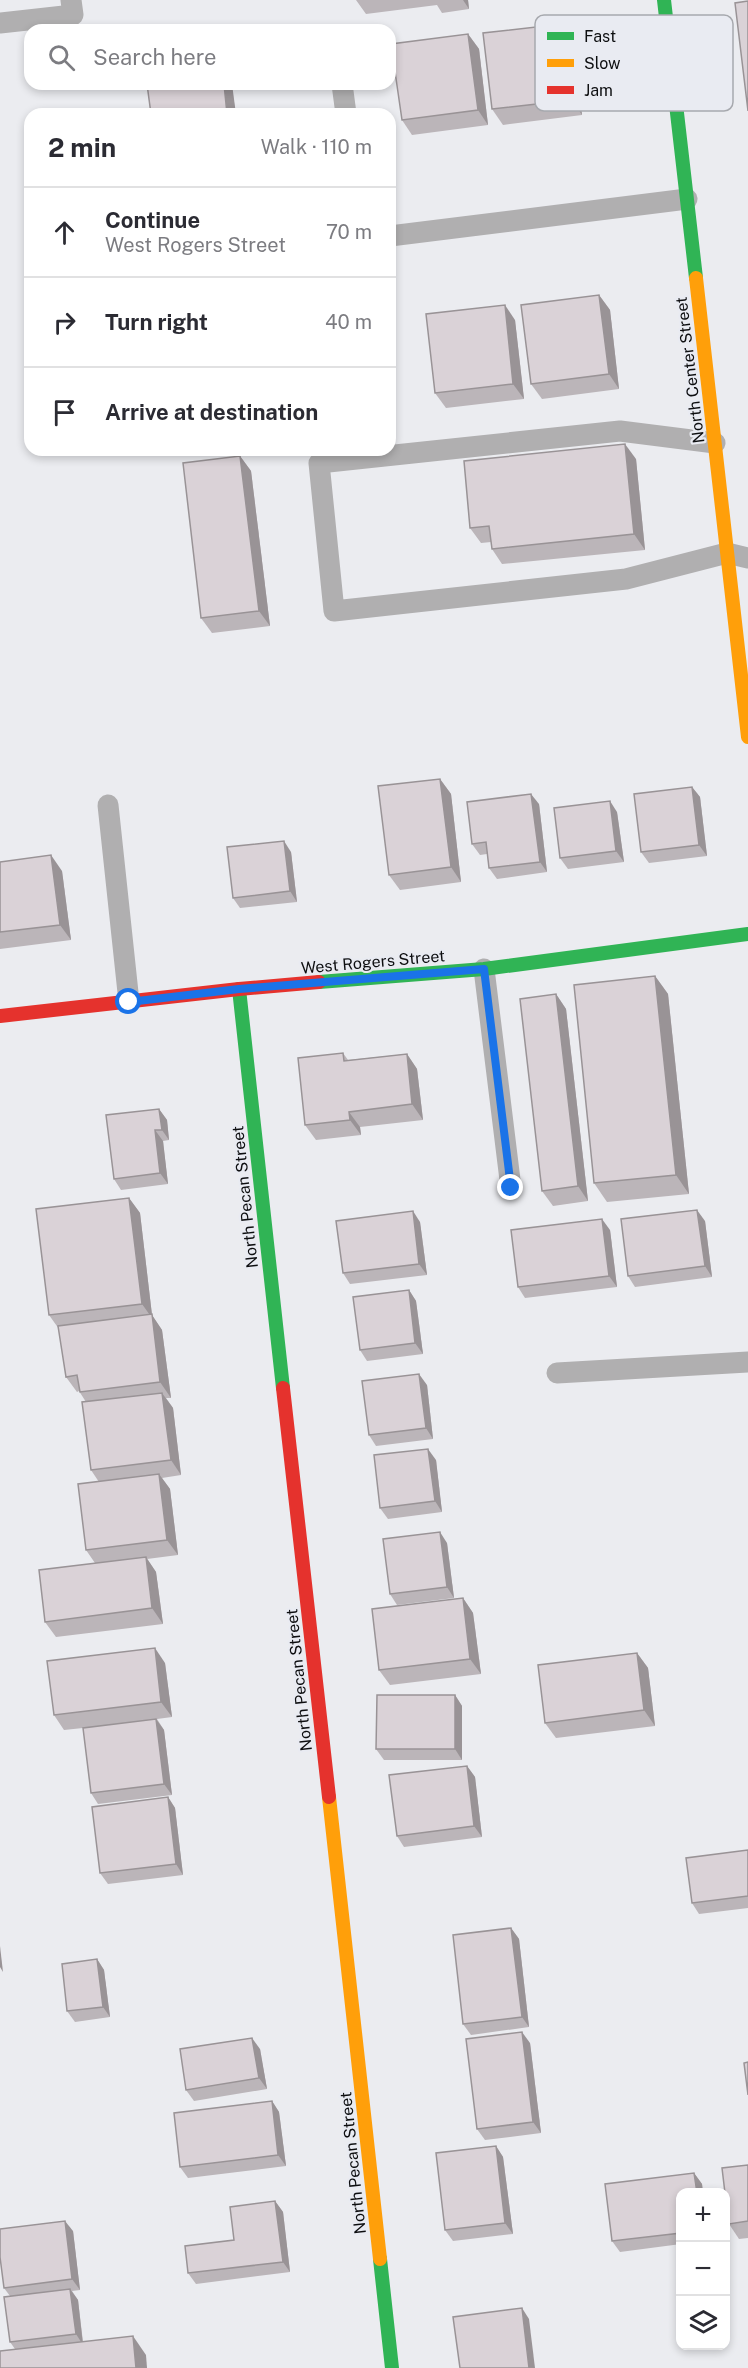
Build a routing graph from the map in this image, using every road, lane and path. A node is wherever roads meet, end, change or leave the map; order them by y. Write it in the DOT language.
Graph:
graph roads {
  1 [pos="71,0"];
  2 [pos="664,0"];
  3 [pos="666,15"];
  4 [pos="0,23"];
  5 [pos="343,90"];
  6 [pos="345,108"];
  7 [pos="677,111"];
  8 [pos="687,199"];
  9 [pos="396,235"];
  10 [pos="715,442"];
  11 [pos="396,455"];
  12 [pos="385,456"];
  13 [pos="727,553"];
  14 [pos="748,558"];
  15 [pos="748,736"];
  16 [pos="108,805"];
  17 [pos="748,934"];
  18 [pos="484,969"];
  19 [pos="239,989"];
  20 [pos="129,1002"];
  21 [pos="0,1016"];
  22 [pos="511,1188"];
  23 [pos="748,1362"];
  24 [pos="557,1373"];
  25 [pos="392,2368"];
  1 -- 4 [label="lane"];
  2 -- 3 [label="street, North Center Street"];
  5 -- 6 [label="lane"];
  7 -- 8 [label="street, North Center Street"];
  8 -- 9 [label="lane"];
  8 -- 10 [label="street, North Center Street"];
  10 -- 11 [label="lane"];
  10 -- 13 [label="street, North Center Street"];
  12 -- 13 [label="lane"];
  13 -- 14 [label="lane"];
  13 -- 15 [label="street, North Center Street"];
  16 -- 20 [label="lane"];
  17 -- 18 [label="street, West Rogers Street"];
  18 -- 19 [label="street, West Rogers Street"];
  18 -- 22 [label="lane"];
  19 -- 20 [label="street, West Rogers Street"];
  19 -- 25 [label="street, North Pecan Street"];
  20 -- 21 [label="street, West Rogers Street"];
  23 -- 24 [label="lane"];
}
